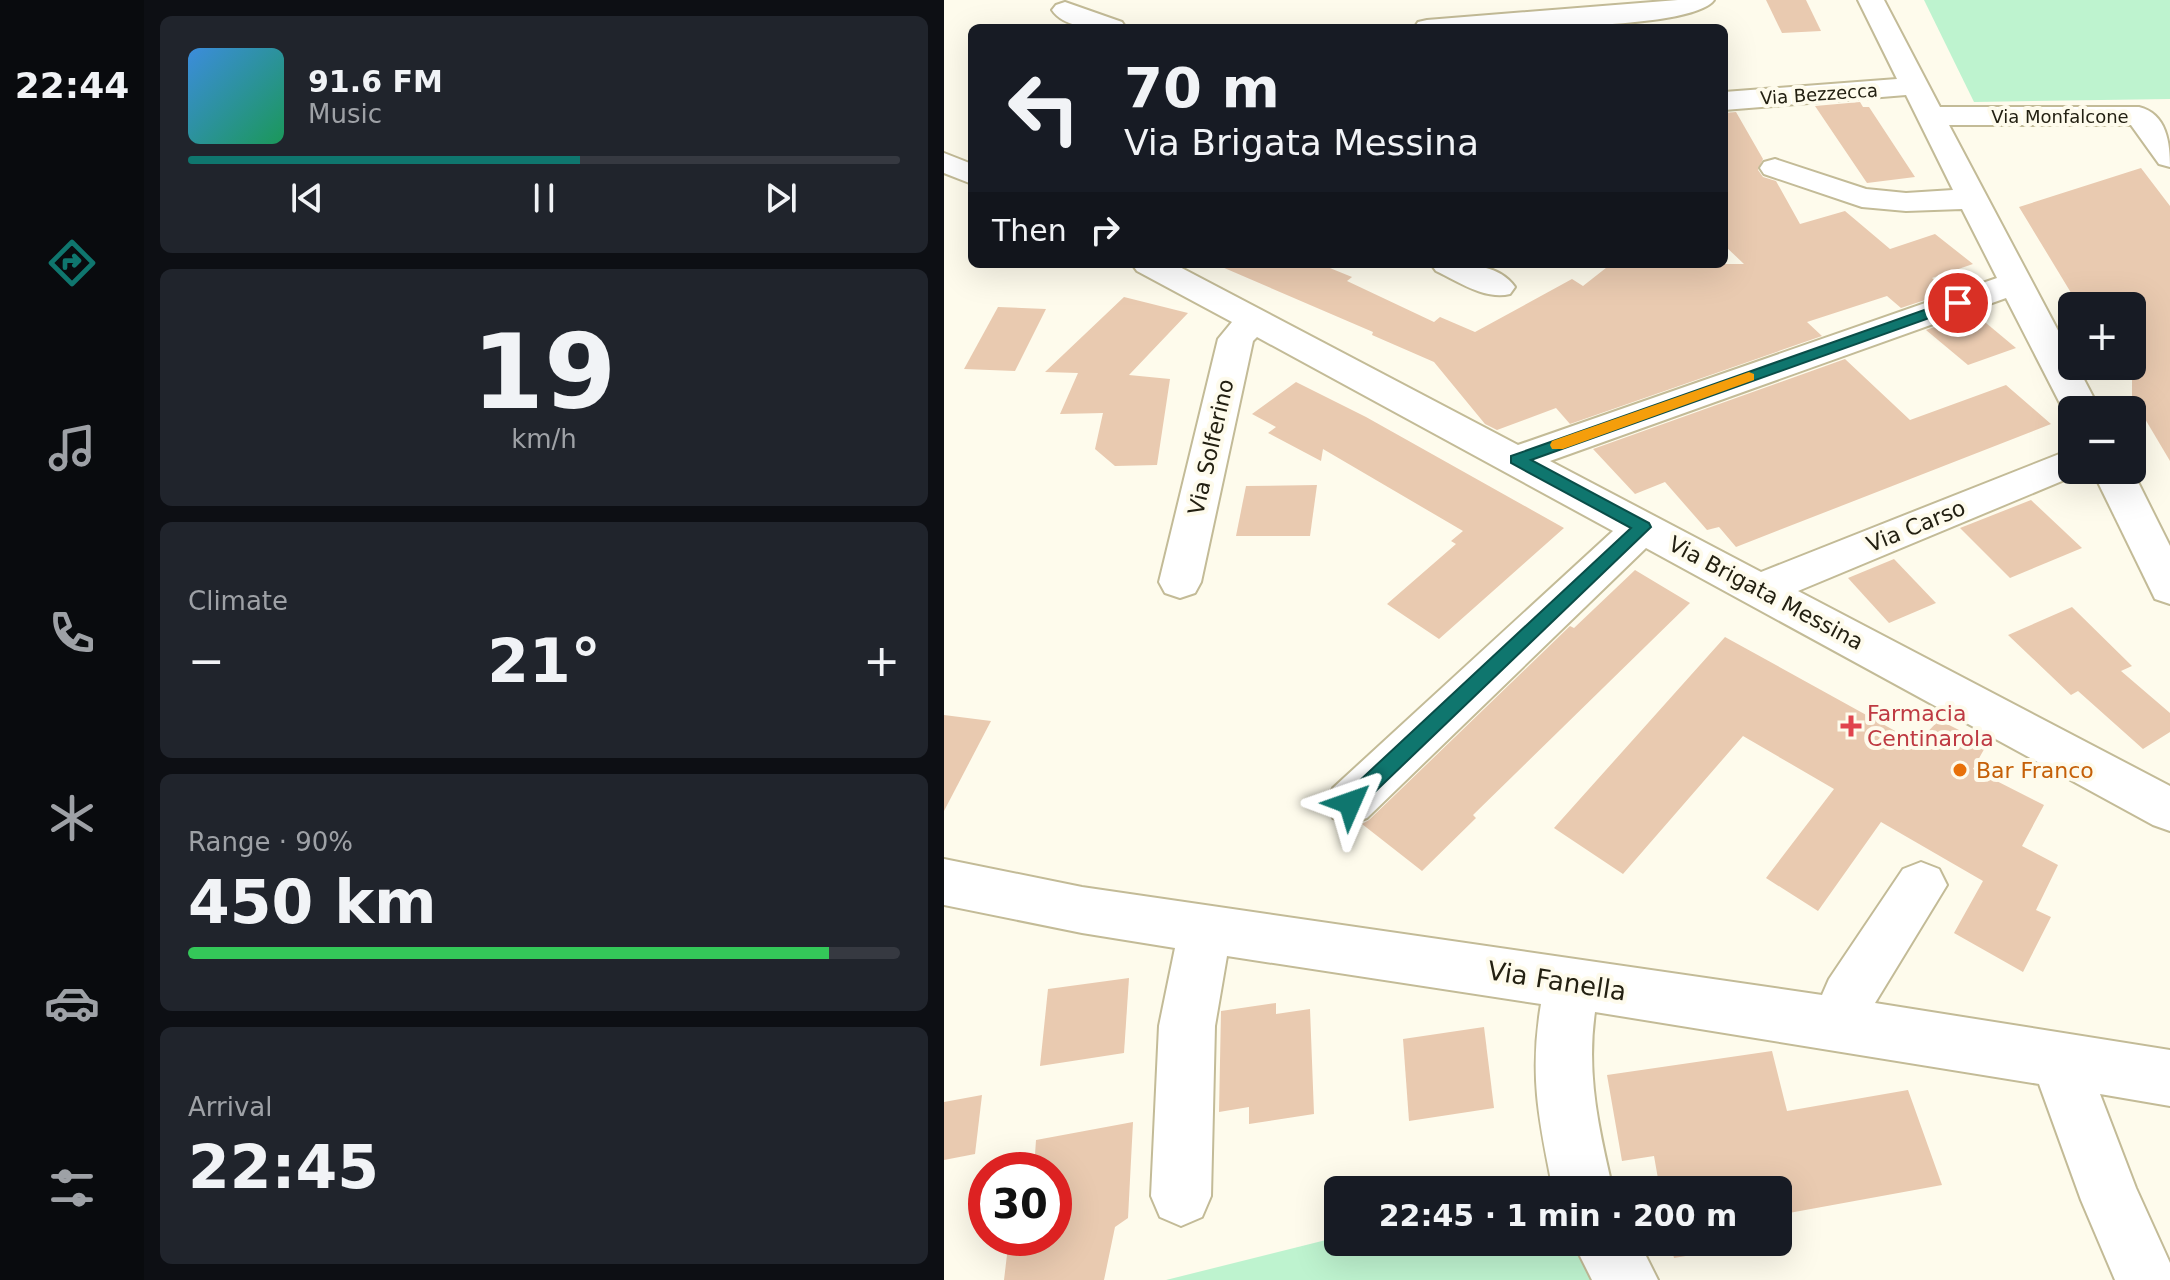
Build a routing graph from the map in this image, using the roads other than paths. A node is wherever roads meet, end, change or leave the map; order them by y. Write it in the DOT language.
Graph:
graph roads {
  1 [pos="1701,0"];
  2 [pos="1871,0"];
  3 [pos="1065,10"];
  4 [pos="1102,24"];
  5 [pos="1482,24"];
  6 [pos="1914,86"];
  7 [pos="1728,101"];
  8 [pos="1930,116"];
  9 [pos="2166,146"];
  10 [pos="944,162"];
  11 [pos="1775,168"];
  12 [pos="968,173"];
  13 [pos="1973,199"];
  14 [pos="1157,268"];
  15 [pos="1457,268"];
  16 [pos="2016,283"];
  17 [pos="1498,287"];
  18 [pos="1254,319"];
  19 [pos="2074,396"];
  20 [pos="1517,459"];
  21 [pos="2058,468"];
  22 [pos="2122,484"];
  23 [pos="1643,527"];
  24 [pos="2158,536"];
  25 [pos="1180,582"];
  26 [pos="2170,588"];
  27 [pos="1759,590"];
  28 [pos="1350,803"];
  29 [pos="2170,810"];
  30 [pos="944,882"];
  31 [pos="1921,885"];
  32 [pos="1205,929"];
  33 [pos="1572,983"];
  34 [pos="1847,1025"];
  35 [pos="2059,1060"];
  36 [pos="2170,1078"];
  37 [pos="1580,1176"];
  38 [pos="1181,1196"];
  39 [pos="1612,1256"];
  40 [pos="1627,1280"];
  41 [pos="2146,1280"];
  1 -- 5 [label="street"];
  2 -- 6 [label="street"];
  3 -- 4 [label="street"];
  6 -- 7 [label="street, Via Bezzecca"];
  6 -- 8 [label="street"];
  8 -- 9 [label="street, Via Monfalcone"];
  8 -- 13 [label="street"];
  10 -- 12 [label="street"];
  11 -- 13 [label="street"];
  13 -- 16 [label="street"];
  14 -- 18 [label="street, Via Brigata Messina"];
  15 -- 17 [label="street"];
  16 -- 19 [label="street"];
  16 -- 20 [label="street"];
  18 -- 20 [label="street, Via Brigata Messina"];
  18 -- 25 [label="street, Via Solferino"];
  20 -- 23 [label="street, Via Brigata Messina"];
  21 -- 27 [label="street, Via Carso"];
  22 -- 24 [label="street"];
  23 -- 27 [label="street, Via Brigata Messina"];
  23 -- 28 [label="street"];
  24 -- 26 [label="street"];
  27 -- 29 [label="street, Via Brigata Messina"];
  30 -- 32 [label="street, Via Fanella"];
  31 -- 34 [label="street"];
  32 -- 33 [label="street, Via Fanella"];
  32 -- 38 [label="street"];
  33 -- 34 [label="street, Via Fanella"];
  33 -- 37 [label="street"];
  34 -- 35 [label="street, Via Fanella"];
  35 -- 36 [label="street, Via Fanella"];
  35 -- 41 [label="street"];
  39 -- 40 [label="street"];
}
